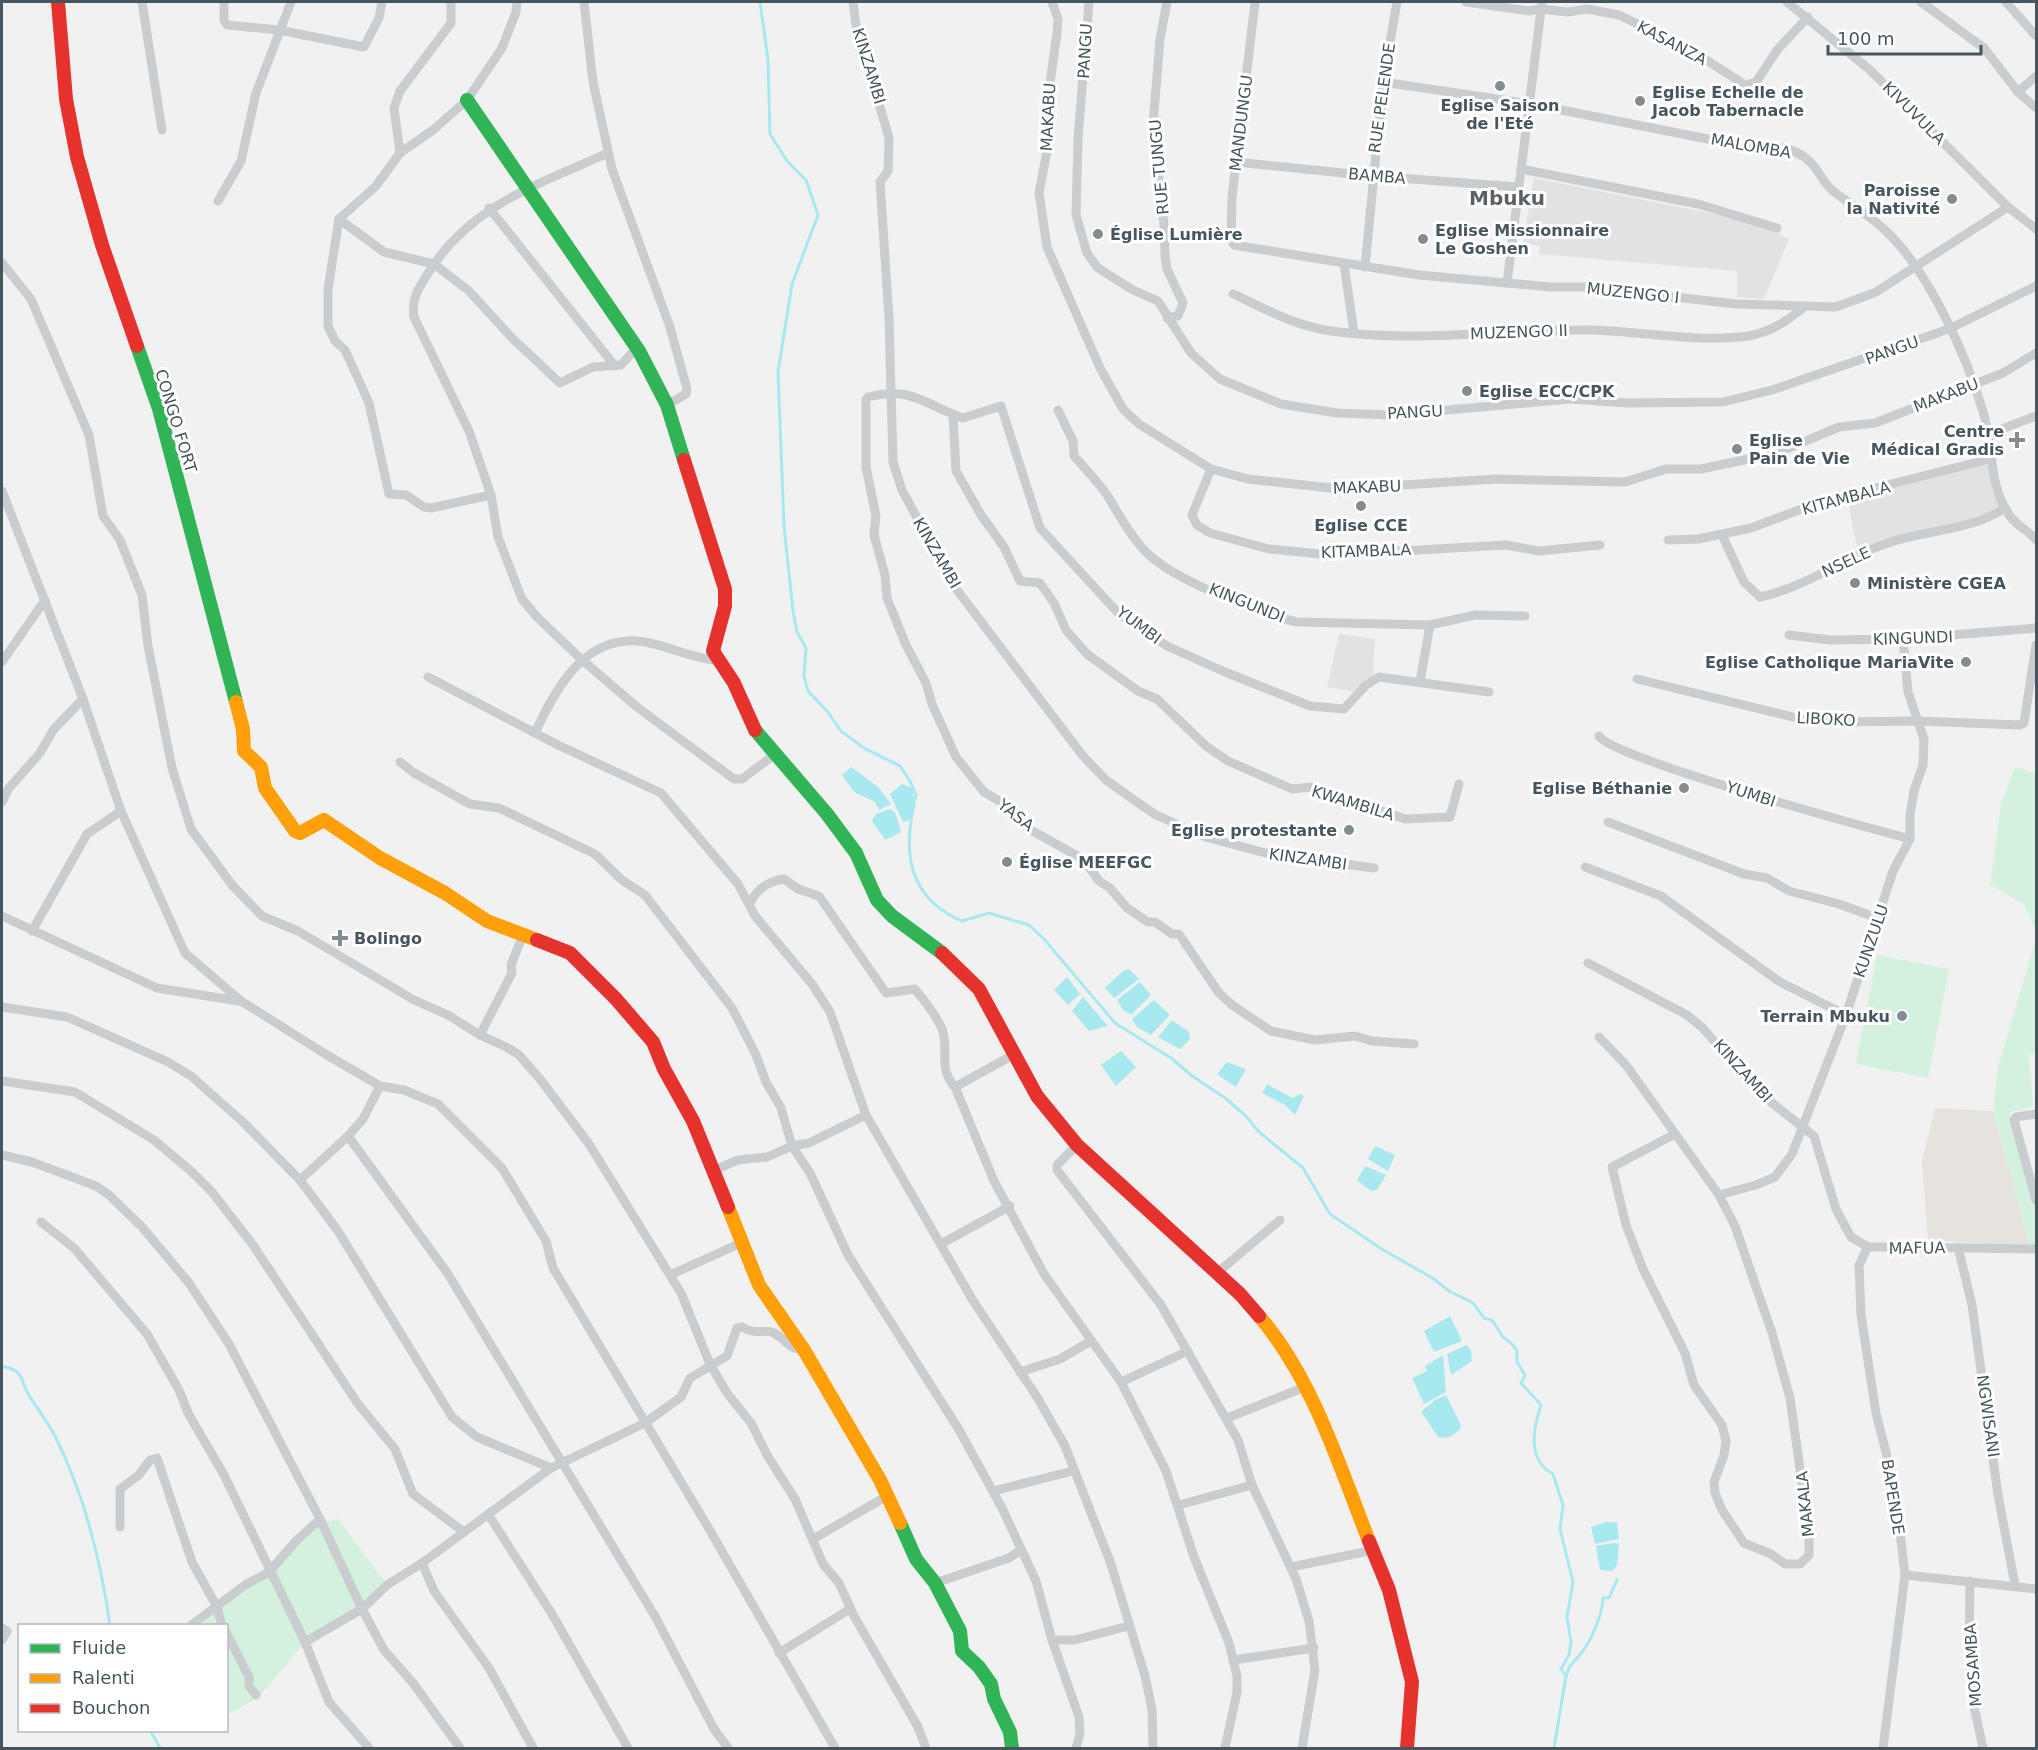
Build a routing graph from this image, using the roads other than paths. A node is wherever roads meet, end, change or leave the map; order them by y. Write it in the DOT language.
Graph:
graph roads {
  1 [pos="58,2"];
  2 [pos="142,2"];
  3 [pos="224,2"];
  4 [pos="291,2"];
  5 [pos="382,2"];
  6 [pos="451,2"];
  7 [pos="517,2"];
  8 [pos="584,2"];
  9 [pos="853,2"];
  10 [pos="1052,2"];
  11 [pos="1089,2"];
  12 [pos="1167,2"];
  13 [pos="1255,2"];
  14 [pos="1397,2"];
  15 [pos="1466,2"];
  16 [pos="1787,2"];
  17 [pos="1921,2"];
  18 [pos="2006,2"];
  19 [pos="1541,5"];
  20 [pos="1808,17"];
  21 [pos="279,30"];
  22 [pos="2037,36"];
  23 [pos="2037,76"];
  24 [pos="1383,82"];
  25 [pos="2018,92"];
  26 [pos="467,100"];
  27 [pos="1531,104"];
  28 [pos="2037,108"];
  29 [pos="162,130"];
  30 [pos="400,153"];
  31 [pos="608,153"];
  32 [pos="1236,162"];
  33 [pos="1521,169"];
  34 [pos="1372,176"];
  35 [pos="1518,187"];
  36 [pos="526,188"];
  37 [pos="218,201"];
  38 [pos="2008,207"];
  39 [pos="489,208"];
  40 [pos="339,219"];
  41 [pos="1777,228"];
  42 [pos="2037,229"];
  43 [pos="1232,243"];
  44 [pos="2,263"];
  45 [pos="434,264"];
  46 [pos="1344,264"];
  47 [pos="1365,267"];
  48 [pos="1918,267"];
  49 [pos="1507,283"];
  50 [pos="2037,285"];
  51 [pos="1233,294"];
  52 [pos="1804,307"];
  53 [pos="1167,318"];
  54 [pos="1949,329"];
  55 [pos="1354,333"];
  56 [pos="639,351"];
  57 [pos="2037,353"];
  58 [pos="615,366"];
  59 [pos="1973,384"];
  60 [pos="892,392"];
  61 [pos="667,405"];
  62 [pos="1058,410"];
  63 [pos="954,415"];
  64 [pos="2037,416"];
  65 [pos="1989,434"];
  66 [pos="1990,459"];
  67 [pos="1211,469"];
  68 [pos="2,491"];
  69 [pos="491,495"];
  70 [pos="4,505"];
  71 [pos="2005,508"];
  72 [pos="1722,535"];
  73 [pos="1668,540"];
  74 [pos="2037,540"];
  75 [pos="1600,545"];
  76 [pos="45,600"];
  77 [pos="1525,616"];
  78 [pos="1430,625"];
  79 [pos="2037,628"];
  80 [pos="1788,635"];
  81 [pos="1903,639"];
  82 [pos="2037,645"];
  83 [pos="581,659"];
  84 [pos="717,660"];
  85 [pos="2,663"];
  86 [pos="428,677"];
  87 [pos="1637,679"];
  88 [pos="1420,682"];
  89 [pos="1490,692"];
  90 [pos="83,699"];
  91 [pos="1917,721"];
  92 [pos="536,731"];
  93 [pos="1599,736"];
  94 [pos="774,755"];
  95 [pos="400,762"];
  96 [pos="1459,784"];
  97 [pos="2,802"];
  98 [pos="121,812"];
  99 [pos="1608,822"];
  100 [pos="1910,839"];
  101 [pos="1585,867"];
  102 [pos="1374,868"];
  103 [pos="750,903"];
  104 [pos="2,916"];
  105 [pos="1877,918"];
  106 [pos="32,931"];
  107 [pos="523,935"];
  108 [pos="1588,963"];
  109 [pos="241,1001"];
  110 [pos="2,1006"];
  111 [pos="1846,1015"];
  112 [pos="480,1035"];
  113 [pos="1599,1037"];
  114 [pos="1414,1044"];
  115 [pos="1013,1055"];
  116 [pos="2,1081"];
  117 [pos="380,1086"];
  118 [pos="955,1087"];
  119 [pos="2037,1114"];
  120 [pos="866,1115"];
  121 [pos="1802,1128"];
  122 [pos="1675,1134"];
  123 [pos="348,1136"];
  124 [pos="1077,1145"];
  125 [pos="792,1146"];
  126 [pos="2,1155"];
  127 [pos="712,1171"];
  128 [pos="300,1180"];
  129 [pos="2034,1188"];
  130 [pos="1719,1195"];
  131 [pos="2037,1200"];
  132 [pos="1010,1206"];
  133 [pos="1280,1220"];
  134 [pos="41,1222"];
  135 [pos="740,1233"];
  136 [pos="941,1244"];
  137 [pos="1868,1247"];
  138 [pos="1958,1247"];
  139 [pos="2037,1249"];
  140 [pos="1217,1273"];
  141 [pos="670,1275"];
  142 [pos="1091,1341"];
  143 [pos="804,1350"];
  144 [pos="1188,1351"];
  145 [pos="710,1364"];
  146 [pos="1020,1372"];
  147 [pos="1121,1382"];
  148 [pos="1305,1387"];
  149 [pos="1227,1418"];
  150 [pos="645,1423"];
  151 [pos="561,1464"];
  152 [pos="551,1468"];
  153 [pos="1073,1471"];
  154 [pos="1252,1485"];
  155 [pos="993,1491"];
  156 [pos="887,1496"];
  157 [pos="1179,1505"];
  158 [pos="488,1514"];
  159 [pos="320,1519"];
  160 [pos="120,1527"];
  161 [pos="464,1532"];
  162 [pos="813,1539"];
  163 [pos="1021,1550"];
  164 [pos="1374,1550"];
  165 [pos="422,1563"];
  166 [pos="1291,1567"];
  167 [pos="269,1572"];
  168 [pos="1905,1575"];
  169 [pos="1970,1581"];
  170 [pos="935,1583"];
  171 [pos="2014,1585"];
  172 [pos="2037,1589"];
  173 [pos="217,1607"];
  174 [pos="362,1609"];
  175 [pos="850,1609"];
  176 [pos="193,1624"];
  177 [pos="221,1624"];
  178 [pos="1128,1626"];
  179 [pos="2,1628"];
  180 [pos="228,1636"];
  181 [pos="2,1640"];
  182 [pos="1052,1640"];
  183 [pos="305,1642"];
  184 [pos="1314,1648"];
  185 [pos="778,1653"];
  186 [pos="1233,1660"];
  187 [pos="256,1695"];
  188 [pos="369,1749"];
  189 [pos="460,1749"];
  190 [pos="533,1749"];
  191 [pos="628,1749"];
  192 [pos="728,1749"];
  193 [pos="835,1749"];
  194 [pos="927,1749"];
  195 [pos="1012,1749"];
  196 [pos="1076,1749"];
  197 [pos="1153,1749"];
  198 [pos="1225,1749"];
  199 [pos="1302,1749"];
  200 [pos="1407,1749"];
  201 [pos="1883,1749"];
  202 [pos="1983,1749"];
  1 -- 107 [label="street, CONGO FORT"];
  2 -- 29 [label="street"];
  3 -- 21 [label="street"];
  4 -- 21 [label="street"];
  5 -- 21 [label="street"];
  6 -- 30 [label="street"];
  7 -- 26 [label="street"];
  8 -- 31 [label="street"];
  9 -- 60 [label="street, KINZAMBI"];
  10 -- 67 [label="street, MAKABU"];
  11 -- 53 [label="street, PANGU"];
  12 -- 53 [label="street, RUE TUNGU"];
  13 -- 32 [label="street, MANDUNGU"];
  14 -- 24 [label="street, RUE PELENDE"];
  15 -- 19 [label="street, KASANZA"];
  16 -- 20 [label="street, KIVUVULA"];
  17 -- 25 [label="street"];
  18 -- 22 [label="street"];
  19 -- 20 [label="street, KASANZA"];
  19 -- 27 [label="street"];
  20 -- 38 [label="street, KIVUVULA"];
  21 -- 37 [label="street"];
  23 -- 25 [label="street"];
  24 -- 27 [label="street, MALOMBA"];
  24 -- 34 [label="street, RUE PELENDE"];
  25 -- 28 [label="street"];
  26 -- 30 [label="street"];
  26 -- 36 [label="street"];
  27 -- 33 [label="street"];
  27 -- 48 [label="street, MALOMBA"];
  30 -- 40 [label="street"];
  31 -- 36 [label="street"];
  31 -- 61 [label="street"];
  32 -- 34 [label="street, BAMBA"];
  32 -- 43 [label="street, MANDUNGU"];
  33 -- 35 [label="street"];
  33 -- 41 [label="street"];
  34 -- 35 [label="street, BAMBA"];
  34 -- 47 [label="street, RUE PELENDE"];
  35 -- 49 [label="street"];
  36 -- 39 [label="street"];
  36 -- 56 [label="street"];
  38 -- 42 [label="street, KIVUVULA"];
  38 -- 48 [label="street, MUZENGO I"];
  39 -- 45 [label="street"];
  39 -- 58 [label="street"];
  40 -- 45 [label="street"];
  40 -- 69 [label="street"];
  43 -- 46 [label="street, MUZENGO I"];
  44 -- 112 [label="street"];
  45 -- 58 [label="street"];
  45 -- 69 [label="street"];
  46 -- 47 [label="street, MUZENGO I"];
  46 -- 55 [label="street"];
  47 -- 49 [label="street, MUZENGO I"];
  48 -- 52 [label="street, MUZENGO I"];
  48 -- 54 [label="street, MALOMBA"];
  49 -- 52 [label="street, MUZENGO I"];
  50 -- 54 [label="street, PANGU"];
  51 -- 55 [label="street, MUZENGO II"];
  52 -- 55 [label="street, MUZENGO II"];
  53 -- 54 [label="street, PANGU"];
  54 -- 59 [label="street, MALOMBA"];
  56 -- 58 [label="street"];
  56 -- 61 [label="street"];
  57 -- 59 [label="street, MAKABU"];
  59 -- 65 [label="street, MALOMBA"];
  59 -- 67 [label="street, MAKABU"];
  60 -- 63 [label="street"];
  60 -- 102 [label="street, KINZAMBI"];
  60 -- 114 [label="street, YASA"];
  61 -- 84 [label="street"];
  62 -- 78 [label="street, KINGUNDI"];
  63 -- 88 [label="street, YUMBI"];
  63 -- 96 [label="street, KWAMBILA"];
  64 -- 65 [label="street"];
  65 -- 66 [label="street, MALOMBA"];
  66 -- 71 [label="street, MALOMBA"];
  66 -- 72 [label="street, KITAMBALA"];
  67 -- 75 [label="street, KITAMBALA"];
  68 -- 70 [label="street"];
  69 -- 83 [label="street"];
  70 -- 76 [label="street"];
  71 -- 72 [label="street, NSELE"];
  71 -- 74 [label="street, MALOMBA"];
  72 -- 73 [label="street, KITAMBALA"];
  76 -- 85 [label="street"];
  76 -- 90 [label="street"];
  77 -- 78 [label="street, KINGUNDI"];
  78 -- 88 [label="street"];
  79 -- 81 [label="street, KINGUNDI"];
  80 -- 81 [label="street, KINGUNDI"];
  81 -- 91 [label="street, KUNZULU"];
  82 -- 91 [label="street, LIBOKO"];
  83 -- 84 [label="street"];
  83 -- 92 [label="street"];
  83 -- 94 [label="street"];
  84 -- 94 [label="street"];
  86 -- 92 [label="street"];
  87 -- 91 [label="street, LIBOKO"];
  88 -- 89 [label="street, YUMBI"];
  90 -- 97 [label="street"];
  90 -- 98 [label="street"];
  91 -- 100 [label="street, KUNZULU"];
  92 -- 103 [label="street"];
  93 -- 100 [label="street, YUMBI"];
  94 -- 115 [label="street"];
  95 -- 125 [label="street"];
  98 -- 106 [label="street"];
  98 -- 109 [label="street"];
  99 -- 105 [label="street"];
  100 -- 105 [label="street, KUNZULU"];
  101 -- 111 [label="street"];
  103 -- 118 [label="street"];
  103 -- 120 [label="street"];
  104 -- 106 [label="street"];
  105 -- 111 [label="street, KUNZULU"];
  106 -- 109 [label="street"];
  107 -- 112 [label="street"];
  107 -- 127 [label="street"];
  108 -- 121 [label="street, KINZAMBI"];
  109 -- 117 [label="street"];
  110 -- 128 [label="street"];
  111 -- 121 [label="street, KUNZULU"];
  112 -- 141 [label="street"];
  113 -- 122 [label="street"];
  115 -- 118 [label="street"];
  115 -- 124 [label="street"];
  116 -- 161 [label="street"];
  117 -- 123 [label="street"];
  117 -- 150 [label="street"];
  118 -- 132 [label="street"];
  119 -- 129 [label="street"];
  120 -- 125 [label="street"];
  120 -- 136 [label="street"];
  121 -- 130 [label="street, KUNZULU"];
  121 -- 137 [label="street, MAFUA"];
  122 -- 130 [label="street"];
  122 -- 130 [label="street, MAKALA"];
  123 -- 128 [label="street"];
  123 -- 151 [label="street"];
  124 -- 140 [label="street"];
  124 -- 144 [label="street"];
  125 -- 127 [label="street"];
  125 -- 155 [label="street"];
  126 -- 159 [label="street"];
  127 -- 135 [label="street"];
  128 -- 152 [label="street"];
  129 -- 131 [label="street"];
  132 -- 136 [label="street"];
  132 -- 142 [label="street"];
  133 -- 140 [label="street"];
  134 -- 167 [label="street"];
  135 -- 141 [label="street"];
  135 -- 143 [label="street"];
  136 -- 146 [label="street"];
  137 -- 138 [label="street, MAFUA"];
  137 -- 168 [label="street, BAPENDE"];
  138 -- 139 [label="street, MAFUA"];
  138 -- 171 [label="street, NGWISANI"];
  140 -- 148 [label="street"];
  141 -- 145 [label="street"];
  142 -- 146 [label="street"];
  142 -- 147 [label="street"];
  143 -- 145 [label="street"];
  143 -- 156 [label="street"];
  144 -- 147 [label="street"];
  144 -- 149 [label="street"];
  145 -- 150 [label="street"];
  145 -- 162 [label="street"];
  146 -- 153 [label="street"];
  147 -- 157 [label="street"];
  148 -- 149 [label="street"];
  148 -- 164 [label="street"];
  149 -- 154 [label="street"];
  150 -- 151 [label="street"];
  150 -- 185 [label="street"];
  151 -- 152 [label="street"];
  151 -- 192 [label="street"];
  152 -- 158 [label="street"];
  153 -- 155 [label="street"];
  153 -- 178 [label="street"];
  154 -- 157 [label="street"];
  154 -- 166 [label="street"];
  155 -- 163 [label="street"];
  156 -- 162 [label="street"];
  156 -- 170 [label="street"];
  157 -- 186 [label="street"];
  158 -- 161 [label="street"];
  158 -- 191 [label="street"];
  159 -- 167 [label="street"];
  159 -- 174 [label="street"];
  160 -- 173 [label="street"];
  161 -- 165 [label="street"];
  162 -- 175 [label="street"];
  163 -- 170 [label="street"];
  163 -- 182 [label="street"];
  164 -- 166 [label="street"];
  164 -- 200 [label="street"];
  165 -- 174 [label="street"];
  165 -- 190 [label="street"];
  166 -- 184 [label="street"];
  167 -- 173 [label="street"];
  167 -- 183 [label="street"];
  168 -- 169 [label="street"];
  168 -- 201 [label="street, BAPENDE"];
  169 -- 171 [label="street"];
  169 -- 202 [label="street, MOSAMBA"];
  170 -- 195 [label="street"];
  171 -- 172 [label="street"];
  173 -- 176 [label="street"];
  173 -- 177 [label="street"];
  174 -- 183 [label="street"];
  174 -- 189 [label="street"];
  175 -- 185 [label="street"];
  175 -- 194 [label="street"];
  178 -- 182 [label="street"];
  178 -- 197 [label="street"];
  179 -- 181 [label="street"];
  180 -- 187 [label="street"];
  182 -- 196 [label="street"];
  183 -- 188 [label="street"];
  184 -- 186 [label="street"];
  184 -- 199 [label="street"];
  185 -- 193 [label="street"];
  186 -- 198 [label="street"];
}
